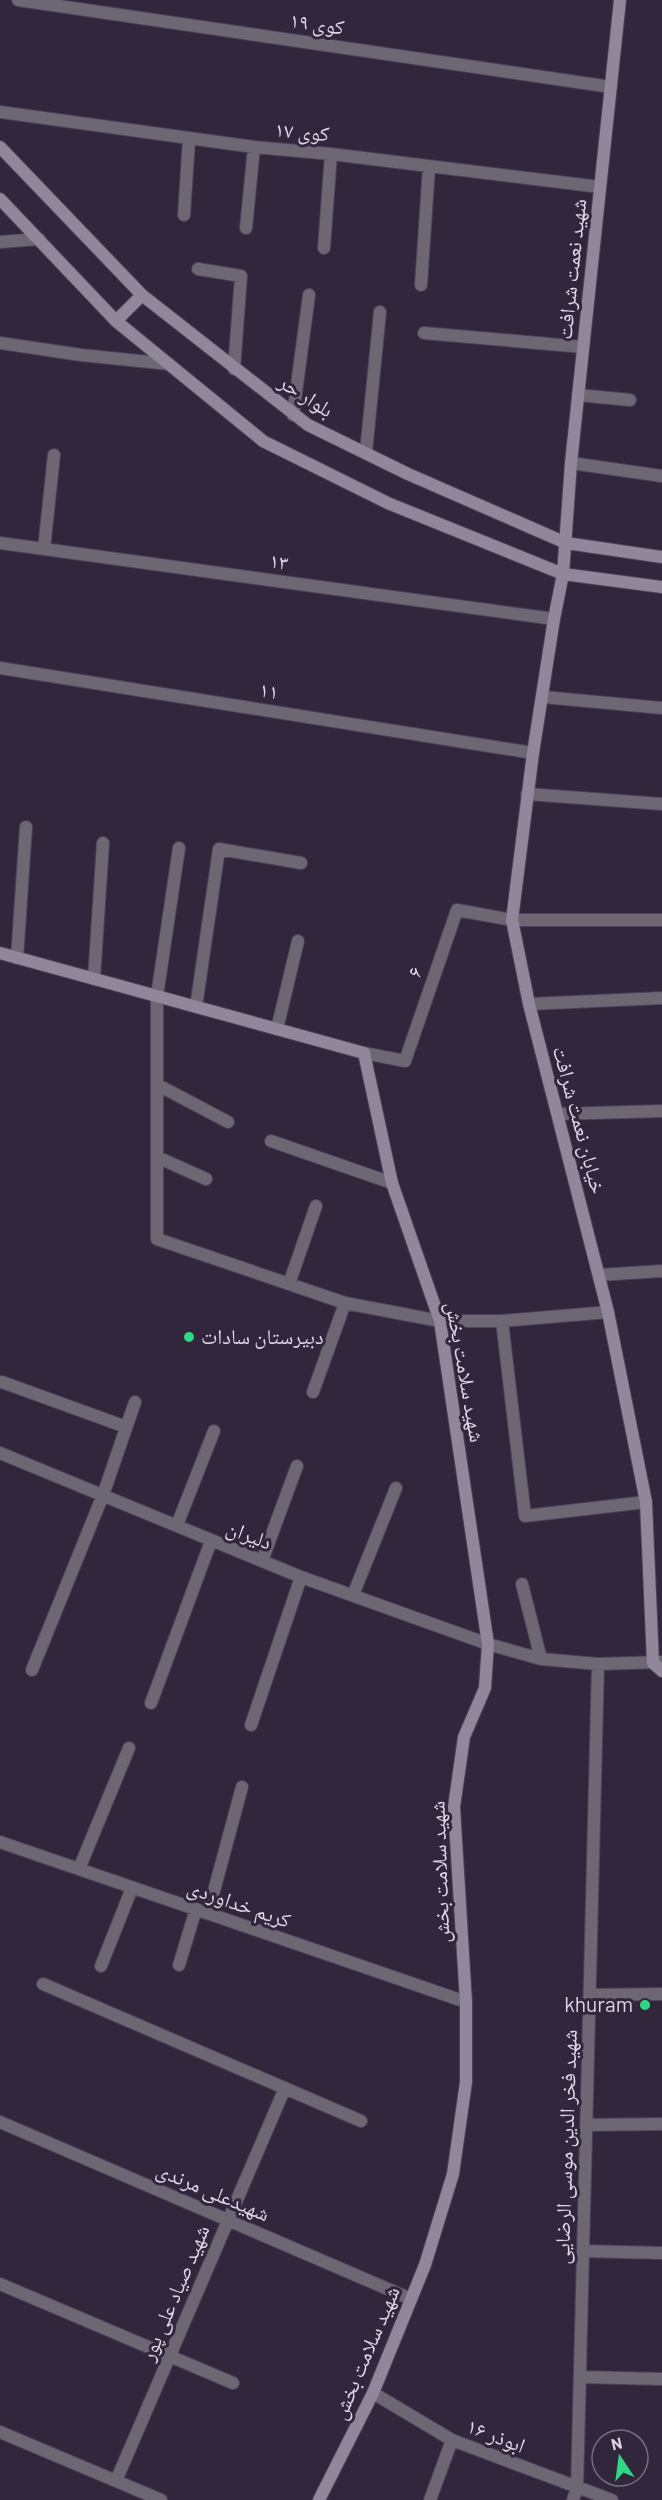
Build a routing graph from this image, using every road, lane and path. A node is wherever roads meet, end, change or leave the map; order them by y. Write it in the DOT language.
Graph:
graph roads {
  1 [pos="18,0"];
  2 [pos="620,0"];
  3 [pos="610,87"];
  4 [pos="0,112"];
  5 [pos="189,138"];
  6 [pos="0,147"];
  7 [pos="254,147"];
  8 [pos="331,154"];
  9 [pos="429,167"];
  10 [pos="600,187"];
  11 [pos="0,199"];
  12 [pos="184,215"];
  13 [pos="246,228"];
  14 [pos="39,239"];
  15 [pos="0,242"];
  16 [pos="324,248"];
  17 [pos="198,269"];
  18 [pos="421,285"];
  19 [pos="142,295"];
  20 [pos="309,295"];
  21 [pos="380,312"];
  22 [pos="116,321"];
  23 [pos="424,333"];
  24 [pos="0,343"];
  25 [pos="583,347"];
  26 [pos="170,364"];
  27 [pos="234,369"];
  28 [pos="578,395"];
  29 [pos="630,400"];
  30 [pos="293,415"];
  31 [pos="366,452"];
  32 [pos="54,455"];
  33 [pos="571,463"];
  34 [pos="662,476"];
  35 [pos="0,543"];
  36 [pos="566,543"];
  37 [pos="44,549"];
  38 [pos="662,556"];
  39 [pos="563,574"];
  40 [pos="662,587"];
  41 [pos="554,619"];
  42 [pos="0,668"];
  43 [pos="543,697"];
  44 [pos="662,708"];
  45 [pos="533,753"];
  46 [pos="527,794"];
  47 [pos="662,804"];
  48 [pos="26,827"];
  49 [pos="103,843"];
  50 [pos="179,848"];
  51 [pos="301,863"];
  52 [pos="512,920"];
  53 [pos="662,920"];
  54 [pos="298,941"];
  55 [pos="0,953"];
  56 [pos="17,958"];
  57 [pos="94,979"];
  58 [pos="157,996"];
  59 [pos="662,998"];
  60 [pos="529,1004"];
  61 [pos="196,1007"];
  62 [pos="277,1029"];
  63 [pos="364,1053"];
  64 [pos="158,1085"];
  65 [pos="662,1111"];
  66 [pos="558,1114"];
  67 [pos="228,1122"];
  68 [pos="271,1141"];
  69 [pos="157,1157"];
  70 [pos="206,1179"];
  71 [pos="393,1183"];
  72 [pos="316,1206"];
  73 [pos="662,1270"];
  74 [pos="599,1275"];
  75 [pos="289,1284"];
  76 [pos="345,1303"];
  77 [pos="608,1312"];
  78 [pos="440,1321"];
  79 [pos="502,1321"];
  80 [pos="2,1382"];
  81 [pos="313,1392"];
  82 [pos="135,1402"];
  83 [pos="126,1427"];
  84 [pos="214,1431"];
  85 [pos="0,1453"];
  86 [pos="297,1466"];
  87 [pos="396,1488"];
  88 [pos="104,1495"];
  89 [pos="646,1502"];
  90 [pos="177,1525"];
  91 [pos="211,1541"];
  92 [pos="262,1561"];
  93 [pos="301,1577"];
  94 [pos="522,1584"];
  95 [pos="353,1595"];
  96 [pos="488,1644"];
  97 [pos="541,1659"];
  98 [pos="598,1664"];
  99 [pos="659,1665"];
  100 [pos="32,1670"];
  101 [pos="151,1703"];
  102 [pos="251,1725"];
  103 [pos="129,1748"];
  104 [pos="242,1787"];
  105 [pos="0,1842"];
  106 [pos="79,1869"];
  107 [pos="132,1888"];
  108 [pos="202,1911"];
  109 [pos="179,1965"];
  110 [pos="101,1966"];
  111 [pos="43,1984"];
  112 [pos="662,1994"];
  113 [pos="590,1995"];
  114 [pos="466,2002"];
  115 [pos="285,2088"];
  116 [pos="362,2121"];
  117 [pos="0,2122"];
  118 [pos="662,2124"];
  119 [pos="586,2125"];
  120 [pos="228,2220"];
  121 [pos="583,2251"];
  122 [pos="662,2253"];
  123 [pos="0,2284"];
  124 [pos="411,2299"];
  125 [pos="170,2356"];
  126 [pos="580,2377"];
  127 [pos="662,2379"];
  128 [pos="233,2383"];
  129 [pos="373,2393"];
  130 [pos="0,2433"];
  131 [pos="452,2440"];
  132 [pos="116,2481"];
  133 [pos="575,2494"];
  134 [pos="161,2500"];
  135 [pos="319,2500"];
  136 [pos="430,2500"];
  137 [pos="612,2500"];
  1 -- 3 [label="street, کوی ۱۹"];
  2 -- 3 [label="street, شهید نعمت شرافت"];
  3 -- 10 [label="street, شهید نعمت شرافت"];
  4 -- 5 [label="street, کوی ۱۷"];
  5 -- 7 [label="street, کوی ۱۷"];
  5 -- 12 [label="street"];
  6 -- 19 [label="street, بلوار حر"];
  7 -- 8 [label="street, کوی ۱۷"];
  7 -- 13 [label="street"];
  8 -- 9 [label="street, کوی ۱۷"];
  8 -- 16 [label="street"];
  9 -- 10 [label="street, کوی ۱۷"];
  9 -- 18 [label="street"];
  10 -- 25 [label="street, شهید نعمت شرافت"];
  11 -- 14 [label="street"];
  14 -- 15 [label="street"];
  14 -- 22 [label="street"];
  17 -- 27 [label="street"];
  19 -- 22 [label="street"];
  19 -- 27 [label="street, بلوار حر"];
  20 -- 30 [label="street"];
  21 -- 31 [label="street"];
  22 -- 26 [label="street"];
  23 -- 25 [label="street"];
  24 -- 26 [label="street"];
  25 -- 28 [label="street, شهید نعمت شرافت"];
  26 -- 39 [label="street"];
  27 -- 30 [label="street, بلوار حر"];
  28 -- 29 [label="street"];
  28 -- 33 [label="street, شهید نعمت شرافت"];
  30 -- 31 [label="street, بلوار حر"];
  31 -- 36 [label="street, بلوار حر"];
  32 -- 37 [label="street"];
  33 -- 34 [label="street"];
  33 -- 36 [label="street, شهید نعمت شرافت"];
  35 -- 37 [label="street, ۱۳"];
  36 -- 38 [label="street, بلوار حر"];
  36 -- 39 [label="street, شهید نعمت شرافت"];
  37 -- 41 [label="street, ۱۳"];
  39 -- 40 [label="street"];
  39 -- 41 [label="street, خیابان نعمت شرافت"];
  41 -- 43 [label="street, خیابان نعمت شرافت"];
  42 -- 45 [label="street, ۱۱"];
  43 -- 44 [label="street"];
  43 -- 45 [label="street, خیابان نعمت شرافت"];
  45 -- 46 [label="street, خیابان نعمت شرافت"];
  46 -- 47 [label="street"];
  46 -- 52 [label="street, خیابان نعمت شرافت"];
  48 -- 56 [label="street"];
  49 -- 57 [label="street"];
  50 -- 58 [label="street"];
  51 -- 61 [label="street"];
  52 -- 53 [label="street"];
  52 -- 60 [label="street, خیابان نعمت شرافت"];
  52 -- 63 [label="street, ۶"];
  54 -- 62 [label="street"];
  55 -- 56 [label="street"];
  56 -- 57 [label="street"];
  57 -- 58 [label="street"];
  58 -- 61 [label="street"];
  58 -- 64 [label="street"];
  59 -- 60 [label="street"];
  60 -- 66 [label="street, خیابان نعمت شرافت"];
  61 -- 62 [label="street"];
  62 -- 63 [label="street"];
  63 -- 71 [label="street, شهید سلامت بخش"];
  64 -- 67 [label="street"];
  64 -- 69 [label="street"];
  65 -- 66 [label="street"];
  66 -- 74 [label="street, خیابان نعمت شرافت"];
  68 -- 71 [label="street"];
  69 -- 70 [label="street"];
  69 -- 75 [label="street"];
  71 -- 78 [label="street, شهید سلامت بخش"];
  72 -- 75 [label="street"];
  73 -- 74 [label="street"];
  74 -- 77 [label="street, خیابان نعمت شرافت"];
  75 -- 76 [label="street"];
  76 -- 78 [label="street"];
  76 -- 81 [label="street"];
  77 -- 79 [label="street"];
  77 -- 89 [label="street, خیابان نعمت شرافت"];
  78 -- 79 [label="street"];
  78 -- 96 [label="street, شهید سلامت بخش"];
  79 -- 89 [label="street"];
  80 -- 83 [label="street"];
  82 -- 83 [label="street"];
  83 -- 88 [label="street"];
  84 -- 90 [label="street"];
  85 -- 88 [label="street, دلیران"];
  86 -- 92 [label="street"];
  87 -- 95 [label="street"];
  88 -- 90 [label="street, دلیران"];
  88 -- 100 [label="street"];
  89 -- 99 [label="street, خیابان نعمت شرافت"];
  90 -- 91 [label="street, دلیران"];
  91 -- 92 [label="street, دلیران"];
  91 -- 101 [label="street"];
  92 -- 93 [label="street, دلیران"];
  93 -- 95 [label="street, دلیران"];
  93 -- 102 [label="street"];
  94 -- 97 [label="street"];
  95 -- 96 [label="street, دلیران"];
  96 -- 97 [label="street, دلیران"];
  96 -- 114 [label="street, شهید سلامت بخش"];
  97 -- 98 [label="street, دلیران"];
  98 -- 99 [label="street, دلیران"];
  98 -- 113 [label="street, شهید فخر الدین موسی الرضایی"];
  103 -- 106 [label="street"];
  104 -- 108 [label="street"];
  105 -- 106 [label="street, کریم خداوردی"];
  106 -- 107 [label="street, کریم خداوردی"];
  107 -- 108 [label="street, کریم خداوردی"];
  107 -- 110 [label="street"];
  108 -- 109 [label="street"];
  108 -- 114 [label="street, کریم خداوردی"];
  111 -- 115 [label="street"];
  112 -- 113 [label="street"];
  113 -- 119 [label="street, شهید فخر الدین موسی الرضایی"];
  114 -- 124 [label="street, شهید سلامت بخش"];
  115 -- 116 [label="street"];
  115 -- 120 [label="street, شهید صیاد علی پور"];
  117 -- 120 [label="street, شهیدعلی مرندی"];
  118 -- 119 [label="street"];
  119 -- 121 [label="street, شهید فخر الدین موسی الرضایی"];
  120 -- 124 [label="street, شهیدعلی مرندی"];
  120 -- 125 [label="street, شهید صیاد علی پور"];
  121 -- 122 [label="street"];
  121 -- 126 [label="street, شهید فخر الدین موسی الرضایی"];
  123 -- 125 [label="street"];
  124 -- 129 [label="street, شهید سلامت بخش"];
  125 -- 128 [label="street"];
  125 -- 132 [label="street, شهید صیاد علی پور"];
  126 -- 127 [label="street"];
  126 -- 133 [label="street, شهید فخر الدین موسی الرضایی"];
  129 -- 131 [label="street, ۱۶ ابوذر"];
  129 -- 135 [label="street, شهید سلامت بخش"];
  130 -- 132 [label="street"];
  131 -- 133 [label="street, ۱۶ ابوذر"];
  131 -- 136 [label="street"];
  132 -- 134 [label="street"];
  133 -- 137 [label="street, ۱۶ ابوذر"];
}
